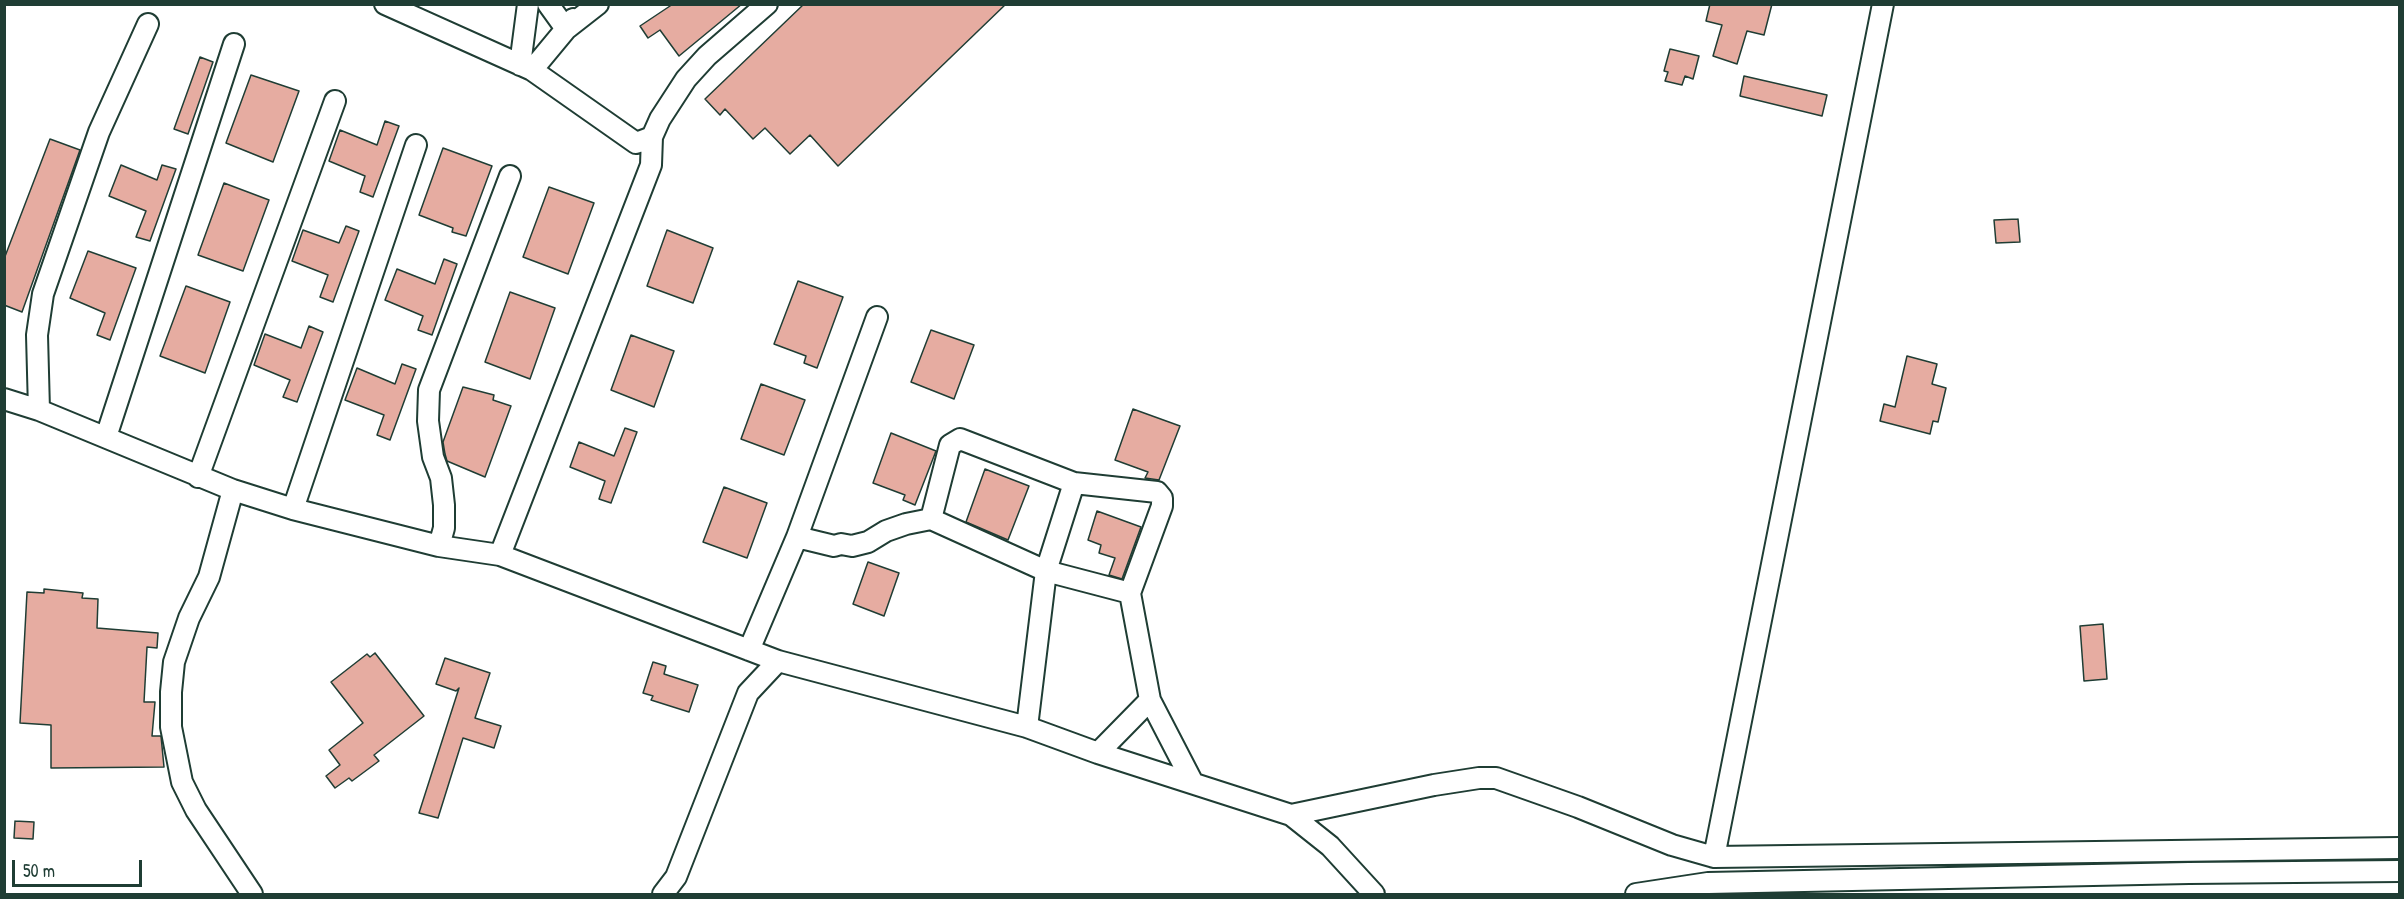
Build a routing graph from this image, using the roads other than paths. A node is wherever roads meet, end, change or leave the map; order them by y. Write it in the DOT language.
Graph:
graph roads {
  1 [pos="385,4"];
  2 [pos="528,4"];
  3 [pos="548,4"];
  4 [pos="584,4"];
  5 [pos="598,4"];
  6 [pos="767,4"];
  7 [pos="1880,6"];
  8 [pos="424,12"];
  9 [pos="148,24"];
  10 [pos="566,29"];
  11 [pos="234,44"];
  12 [pos="526,67"];
  13 [pos="335,101"];
  14 [pos="644,140"];
  15 [pos="416,145"];
  16 [pos="510,176"];
  17 [pos="877,317"];
  18 [pos="4,399"];
  19 [pos="39,410"];
  20 [pos="106,437"];
  21 [pos="198,477"];
  22 [pos="1074,483"];
  23 [pos="233,490"];
  24 [pos="293,509"];
  25 [pos="931,519"];
  26 [pos="797,537"];
  27 [pos="439,546"];
  28 [pos="500,555"];
  29 [pos="1046,571"];
  30 [pos="1130,593"];
  31 [pos="749,650"];
  32 [pos="778,661"];
  33 [pos="1150,700"];
  34 [pos="1027,727"];
  35 [pos="1098,753"];
  36 [pos="1193,783"];
  37 [pos="1291,815"];
  38 [pos="2400,848"];
  39 [pos="1991,853"];
  40 [pos="1964,854"];
  41 [pos="1714,857"];
  42 [pos="2400,871"];
  43 [pos="1964,886"];
  44 [pos="1990,886"];
  45 [pos="1707,889"];
  46 [pos="252,894"];
  47 [pos="663,894"];
  48 [pos="1374,894"];
  49 [pos="1636,894"];
  1 -- 8 [label="street"];
  2 -- 12 [label="street"];
  3 -- 10 [label="street"];
  4 -- 10 [label="street"];
  5 -- 10 [label="street"];
  6 -- 14 [label="street"];
  7 -- 41 [label="street"];
  8 -- 12 [label="street"];
  9 -- 19 [label="street"];
  10 -- 12 [label="street"];
  11 -- 20 [label="street"];
  12 -- 14 [label="street"];
  13 -- 21 [label="street"];
  14 -- 28 [label="street"];
  15 -- 24 [label="street"];
  16 -- 27 [label="street"];
  17 -- 26 [label="street"];
  18 -- 19 [label="street"];
  19 -- 20 [label="street"];
  20 -- 21 [label="street"];
  21 -- 23 [label="street"];
  22 -- 25 [label="street"];
  22 -- 29 [label="street"];
  22 -- 30 [label="street"];
  23 -- 24 [label="street"];
  23 -- 46 [label="street"];
  24 -- 27 [label="street"];
  25 -- 26 [label="street"];
  25 -- 29 [label="street"];
  26 -- 31 [label="street"];
  27 -- 28 [label="street"];
  28 -- 31 [label="street"];
  29 -- 30 [label="street"];
  29 -- 34 [label="street"];
  30 -- 33 [label="street"];
  31 -- 32 [label="street"];
  32 -- 34 [label="street"];
  32 -- 47 [label="street"];
  33 -- 35 [label="street"];
  33 -- 36 [label="street"];
  34 -- 35 [label="street"];
  35 -- 36 [label="street"];
  36 -- 37 [label="street"];
  37 -- 41 [label="street"];
  37 -- 48 [label="street"];
  38 -- 39 [label="street"];
  39 -- 40 [label="street"];
  39 -- 44 [label="street"];
  40 -- 41 [label="street"];
  40 -- 43 [label="street"];
  42 -- 44 [label="street"];
  43 -- 44 [label="street"];
  43 -- 45 [label="street"];
  45 -- 49 [label="street"];
}
